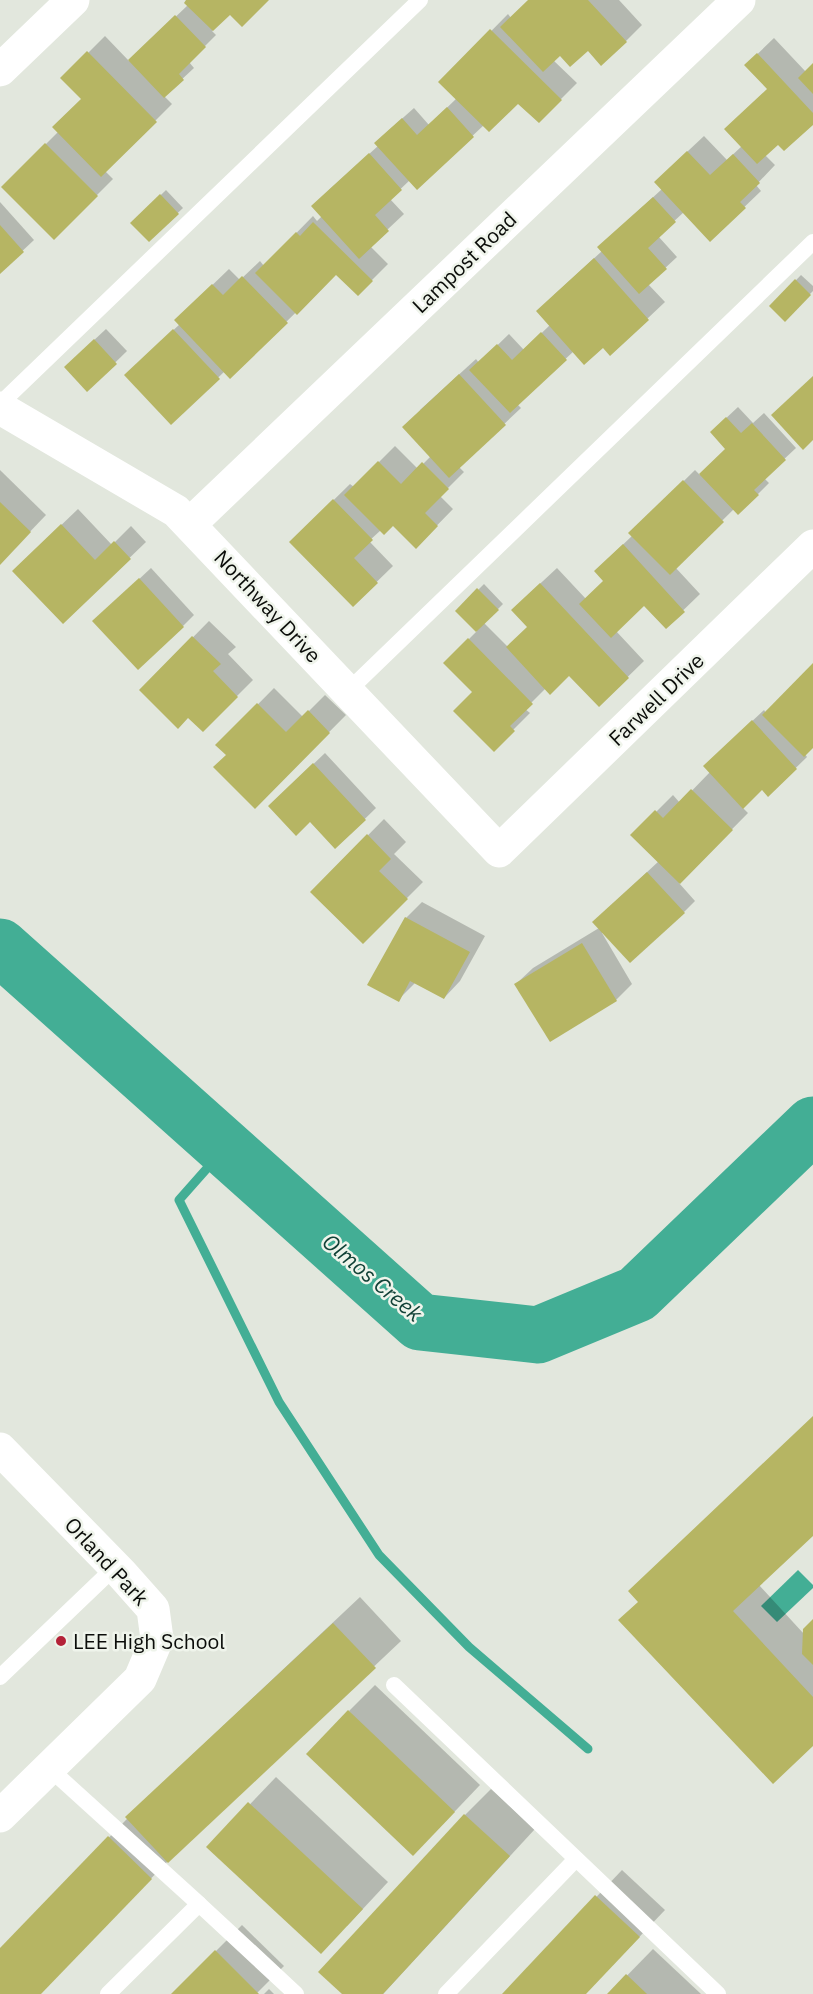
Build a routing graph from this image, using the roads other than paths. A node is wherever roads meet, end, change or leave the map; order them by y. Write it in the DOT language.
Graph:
graph roads {
  1 [pos="73,0"];
  2 [pos="420,0"];
  3 [pos="739,0"];
  4 [pos="0,70"];
  5 [pos="813,242"];
  6 [pos="0,406"];
  7 [pos="190,524"];
  8 [pos="813,546"];
  9 [pos="348,691"];
  10 [pos="499,851"];
  11 [pos="0,1449"];
  12 [pos="115,1567"];
  13 [pos="0,1677"];
  14 [pos="394,1684"];
  15 [pos="49,1768"];
  16 [pos="0,1815"];
  17 [pos="576,1859"];
  18 [pos="200,1904"];
  19 [pos="108,1994"];
  20 [pos="296,1994"];
  21 [pos="447,1994"];
  22 [pos="718,1994"];
  1 -- 4 [label="street"];
  2 -- 6 [label="lane"];
  3 -- 7 [label="street, Lampost Road"];
  5 -- 9 [label="lane"];
  6 -- 7 [label="street, Northway Drive"];
  7 -- 9 [label="street, Northway Drive"];
  8 -- 10 [label="street, Farwell Drive"];
  9 -- 10 [label="street, Northway Drive"];
  11 -- 12 [label="street, Orland Park"];
  12 -- 13 [label="lane"];
  12 -- 15 [label="street, Orland Park"];
  14 -- 17 [label="lane"];
  15 -- 16 [label="street, Orland Park"];
  15 -- 18 [label="lane"];
  17 -- 21 [label="lane"];
  17 -- 22 [label="lane"];
  18 -- 19 [label="lane"];
  18 -- 20 [label="lane"];
}
